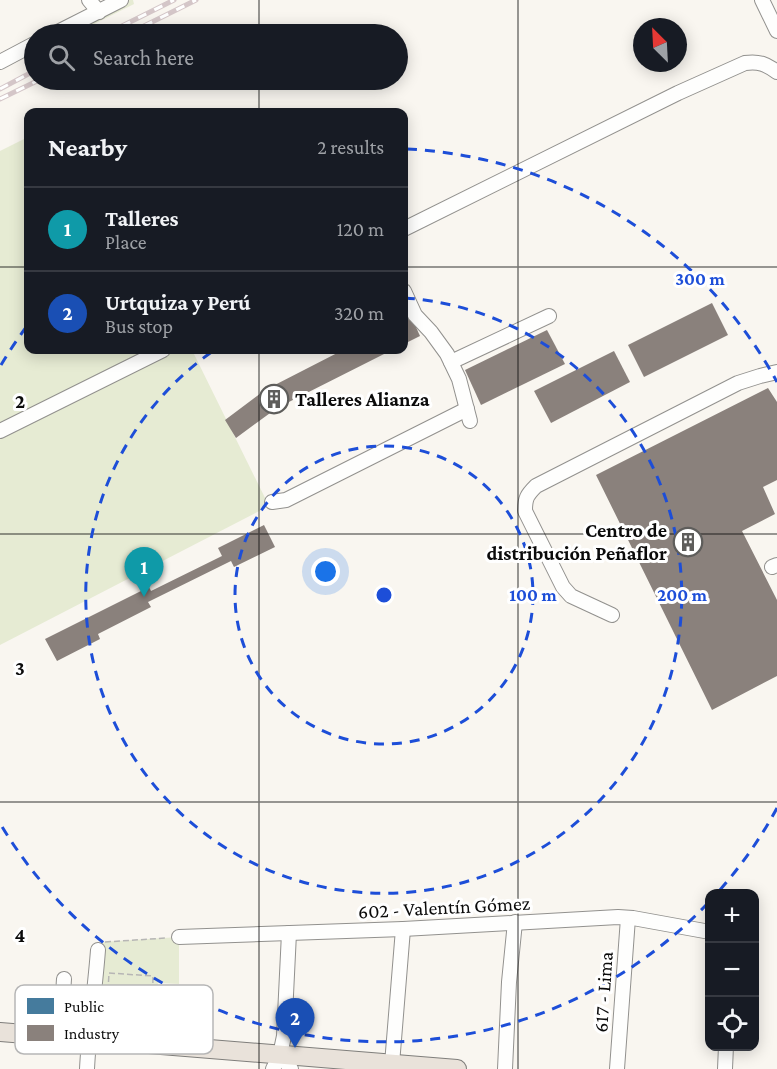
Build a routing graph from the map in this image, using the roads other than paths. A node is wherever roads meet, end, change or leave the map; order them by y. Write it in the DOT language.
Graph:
graph roads {
  1 [pos="89,0"];
  2 [pos="121,0"];
  3 [pos="762,0"];
  4 [pos="99,12"];
  5 [pos="74,24"];
  6 [pos="777,31"];
  7 [pos="24,50"];
  8 [pos="0,62"];
  9 [pos="777,72"];
  10 [pos="408,227"];
  11 [pos="408,300"];
  12 [pos="549,316"];
  13 [pos="155,354"];
  14 [pos="451,362"];
  15 [pos="777,372"];
  16 [pos="0,431"];
  17 [pos="272,502"];
  18 [pos="612,615"];
  19 [pos="628,918"];
  20 [pos="515,922"];
  21 [pos="403,929"];
  22 [pos="705,931"];
  23 [pos="289,933"];
  24 [pos="179,937"];
  25 [pos="100,946"];
  26 [pos="64,979"];
  27 [pos="64,985"];
  28 [pos="100,985"];
  29 [pos="0,1032"];
  30 [pos="15,1033"];
  31 [pos="726,1051"];
  32 [pos="88,1054"];
  33 [pos="201,1054"];
  34 [pos="281,1064"];
  35 [pos="337,1065"];
  36 [pos="392,1065"];
  37 [pos="87,1069"];
  38 [pos="449,1069"];
  39 [pos="504,1069"];
  40 [pos="617,1069"];
  41 [pos="725,1069"];
  1 -- 4 [label="street"];
  2 -- 4 [label="street"];
  3 -- 6 [label="street"];
  4 -- 5 [label="street"];
  7 -- 8 [label="street"];
  9 -- 10 [label="street"];
  11 -- 14 [label="street"];
  12 -- 14 [label="street"];
  13 -- 16 [label="street"];
  14 -- 17 [label="street"];
  15 -- 18 [label="street"];
  19 -- 20 [label="street, 602 - Valentín Gómez"];
  19 -- 22 [label="street, 602 - Valentín Gómez"];
  19 -- 40 [label="street, 617 - Lima"];
  20 -- 21 [label="street, 602 - Valentín Gómez"];
  20 -- 39 [label="street"];
  21 -- 23 [label="street, 602 - Valentín Gómez"];
  21 -- 36 [label="street"];
  23 -- 24 [label="street, 602 - Valentín Gómez"];
  23 -- 34 [label="street"];
  25 -- 28 [label="street"];
  26 -- 27 [label="street"];
  29 -- 30 [label="main road"];
  31 -- 41 [label="street"];
  32 -- 37 [label="street"];
  33 -- 34 [label="main road"];
  34 -- 35 [label="main road"];
  35 -- 36 [label="main road"];
  36 -- 38 [label="main road"];
}
